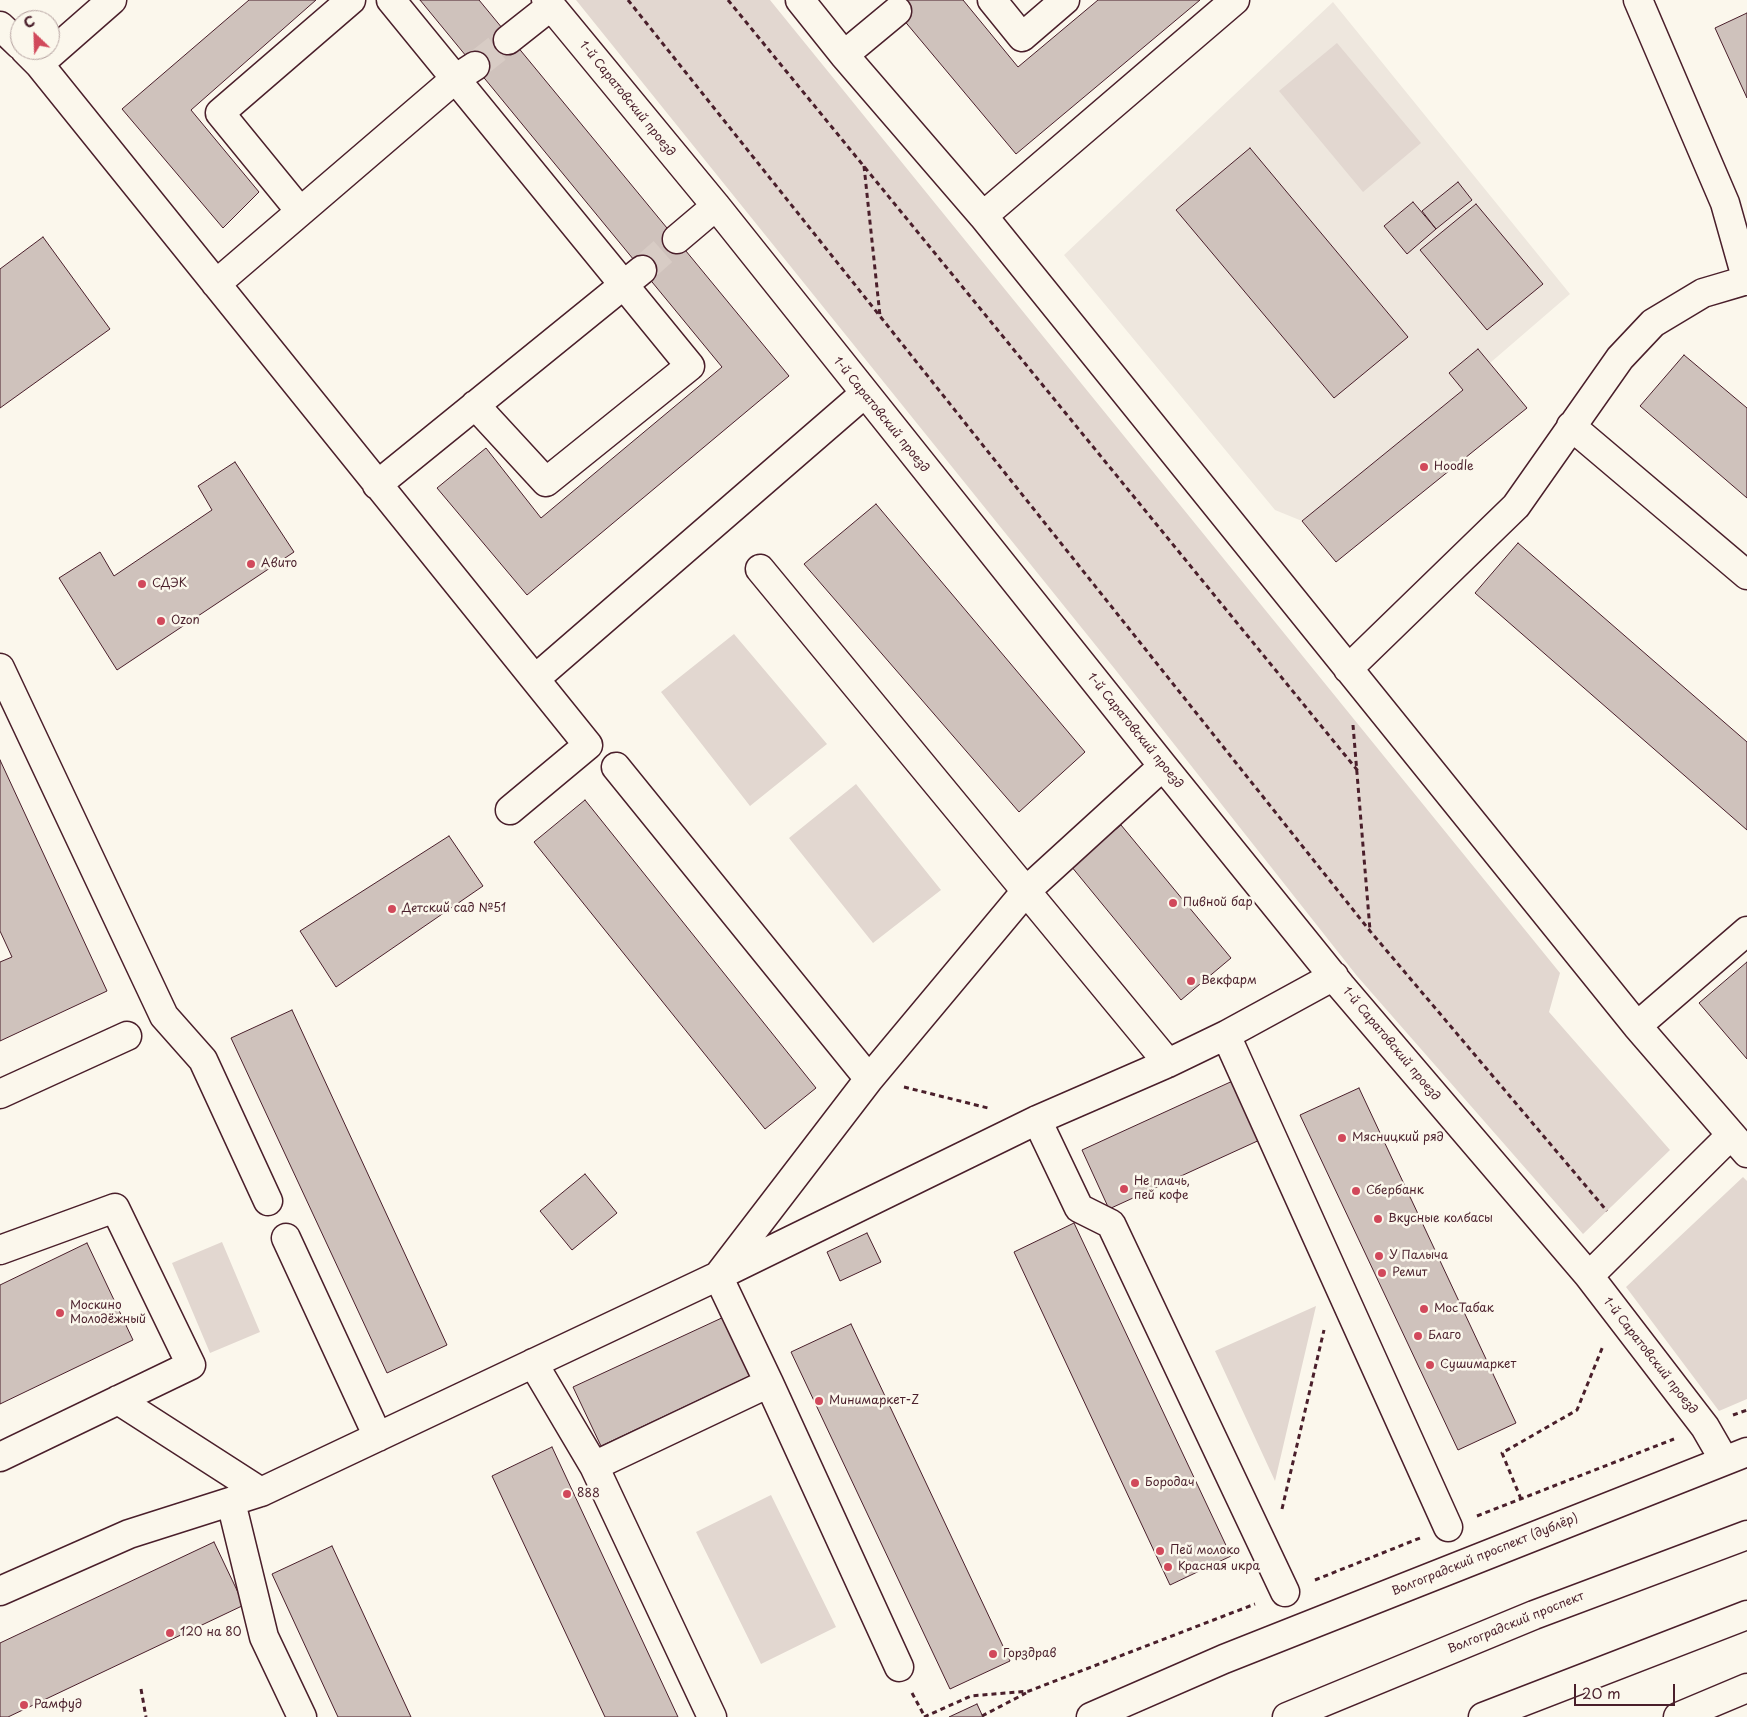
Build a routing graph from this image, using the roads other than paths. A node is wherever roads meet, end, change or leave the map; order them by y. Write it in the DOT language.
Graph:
graph roads {
  1 [pos="112,0"];
  2 [pos="351,0"];
  3 [pos="392,0"];
  4 [pos="800,0"];
  5 [pos="992,0"];
  6 [pos="1065,0"];
  7 [pos="1235,0"];
  8 [pos="1638,0"];
  9 [pos="548,3"];
  10 [pos="897,11"];
  11 [pos="60,23"];
  12 [pos="508,40"];
  13 [pos="844,55"];
  14 [pos="30,60"];
  15 [pos="465,72"];
  16 [pos="716,206"];
  17 [pos="300,211"];
  18 [pos="982,216"];
  19 [pos="677,239"];
  20 [pos="633,277"];
  21 [pos="1747,280"];
  22 [pos="216,284"];
  23 [pos="864,394"];
  24 [pos="474,405"];
  25 [pos="1571,426"];
  26 [pos="377,485"];
  27 [pos="760,570"];
  28 [pos="1747,575"];
  29 [pos="0,668"];
  30 [pos="1348,669"];
  31 [pos="534,679"];
  32 [pos="1163,766"];
  33 [pos="616,767"];
  34 [pos="510,810"];
  35 [pos="1026,891"];
  36 [pos="1747,931"];
  37 [pos="1334,976"];
  38 [pos="1636,1026"];
  39 [pos="1226,1035"];
  40 [pos="127,1036"];
  41 [pos="1168,1063"];
  42 [pos="869,1079"];
  43 [pos="0,1094"];
  44 [pos="1037,1120"];
  45 [pos="1739,1144"];
  46 [pos="268,1201"];
  47 [pos="286,1238"];
  48 [pos="0,1250"];
  49 [pos="718,1276"];
  50 [pos="1589,1276"];
  51 [pos="533,1363"];
  52 [pos="769,1383"];
  53 [pos="118,1400"];
  54 [pos="378,1437"];
  55 [pos="1736,1456"];
  56 [pos="0,1457"];
  57 [pos="594,1466"];
  58 [pos="261,1492"];
  59 [pos="231,1502"];
  60 [pos="1448,1527"];
  61 [pos="1747,1535"];
  62 [pos="0,1591"];
  63 [pos="1285,1592"];
  64 [pos="1747,1615"];
  65 [pos="1224,1659"];
  66 [pos="899,1666"];
  67 [pos="1747,1688"];
  68 [pos="302,1717"];
  69 [pos="712,1717"];
  70 [pos="1091,1717"];
  71 [pos="1128,1717"];
  72 [pos="1287,1717"];
  73 [pos="1483,1717"];
  74 [pos="1678,1717"];
  1 -- 11 [label="street"];
  2 -- 17 [label="street"];
  3 -- 15 [label="street"];
  4 -- 13 [label="street"];
  5 -- 6 [label="street"];
  7 -- 18 [label="street"];
  8 -- 21 [label="street"];
  9 -- 12 [label="street"];
  9 -- 16 [label="street, 1-й Саратовский проезд"];
  10 -- 13 [label="street"];
  13 -- 18 [label="street"];
  14 -- 22 [label="street"];
  15 -- 17 [label="street"];
  15 -- 20 [label="street"];
  16 -- 19 [label="street"];
  16 -- 23 [label="street, 1-й Саратовский проезд"];
  17 -- 22 [label="street"];
  18 -- 30 [label="street"];
  20 -- 24 [label="street"];
  20 -- 24 [label="street"];
  21 -- 25 [label="street"];
  22 -- 26 [label="street"];
  23 -- 31 [label="street"];
  23 -- 32 [label="street, 1-й Саратовский проезд"];
  24 -- 26 [label="street"];
  25 -- 28 [label="street"];
  25 -- 30 [label="street"];
  26 -- 31 [label="street"];
  27 -- 35 [label="street"];
  29 -- 46 [label="street"];
  30 -- 38 [label="street"];
  31 -- 34 [label="street"];
  32 -- 35 [label="street"];
  32 -- 37 [label="street, 1-й Саратовский проезд"];
  33 -- 42 [label="street"];
  35 -- 41 [label="street"];
  35 -- 42 [label="street"];
  36 -- 38 [label="street"];
  37 -- 39 [label="street"];
  37 -- 50 [label="street, 1-й Саратовский проезд"];
  38 -- 45 [label="street"];
  39 -- 41 [label="street"];
  39 -- 60 [label="street"];
  40 -- 43 [label="street"];
  41 -- 44 [label="street"];
  42 -- 49 [label="street"];
  44 -- 49 [label="street"];
  44 -- 63 [label="street"];
  45 -- 50 [label="street"];
  47 -- 54 [label="street"];
  48 -- 53 [label="street"];
  49 -- 51 [label="street"];
  49 -- 52 [label="street"];
  50 -- 55 [label="street, 1-й Саратовский проезд"];
  51 -- 54 [label="street"];
  51 -- 57 [label="street"];
  52 -- 57 [label="street"];
  52 -- 66 [label="street"];
  53 -- 56 [label="street"];
  53 -- 58 [label="street"];
  54 -- 58 [label="street"];
  55 -- 65 [label="street, Волгоградский проспект (дублёр)"];
  57 -- 69 [label="street"];
  58 -- 59 [label="street"];
  59 -- 62 [label="street"];
  59 -- 68 [label="street"];
  61 -- 72 [label="street, Волгоградский проспект"];
  64 -- 73 [label="street"];
  65 -- 70 [label="street, Волгоградский проспект (дублёр)"];
  65 -- 71 [label="street, Волгоградский проспект (дублёр)"];
  67 -- 74 [label="street"];
}
